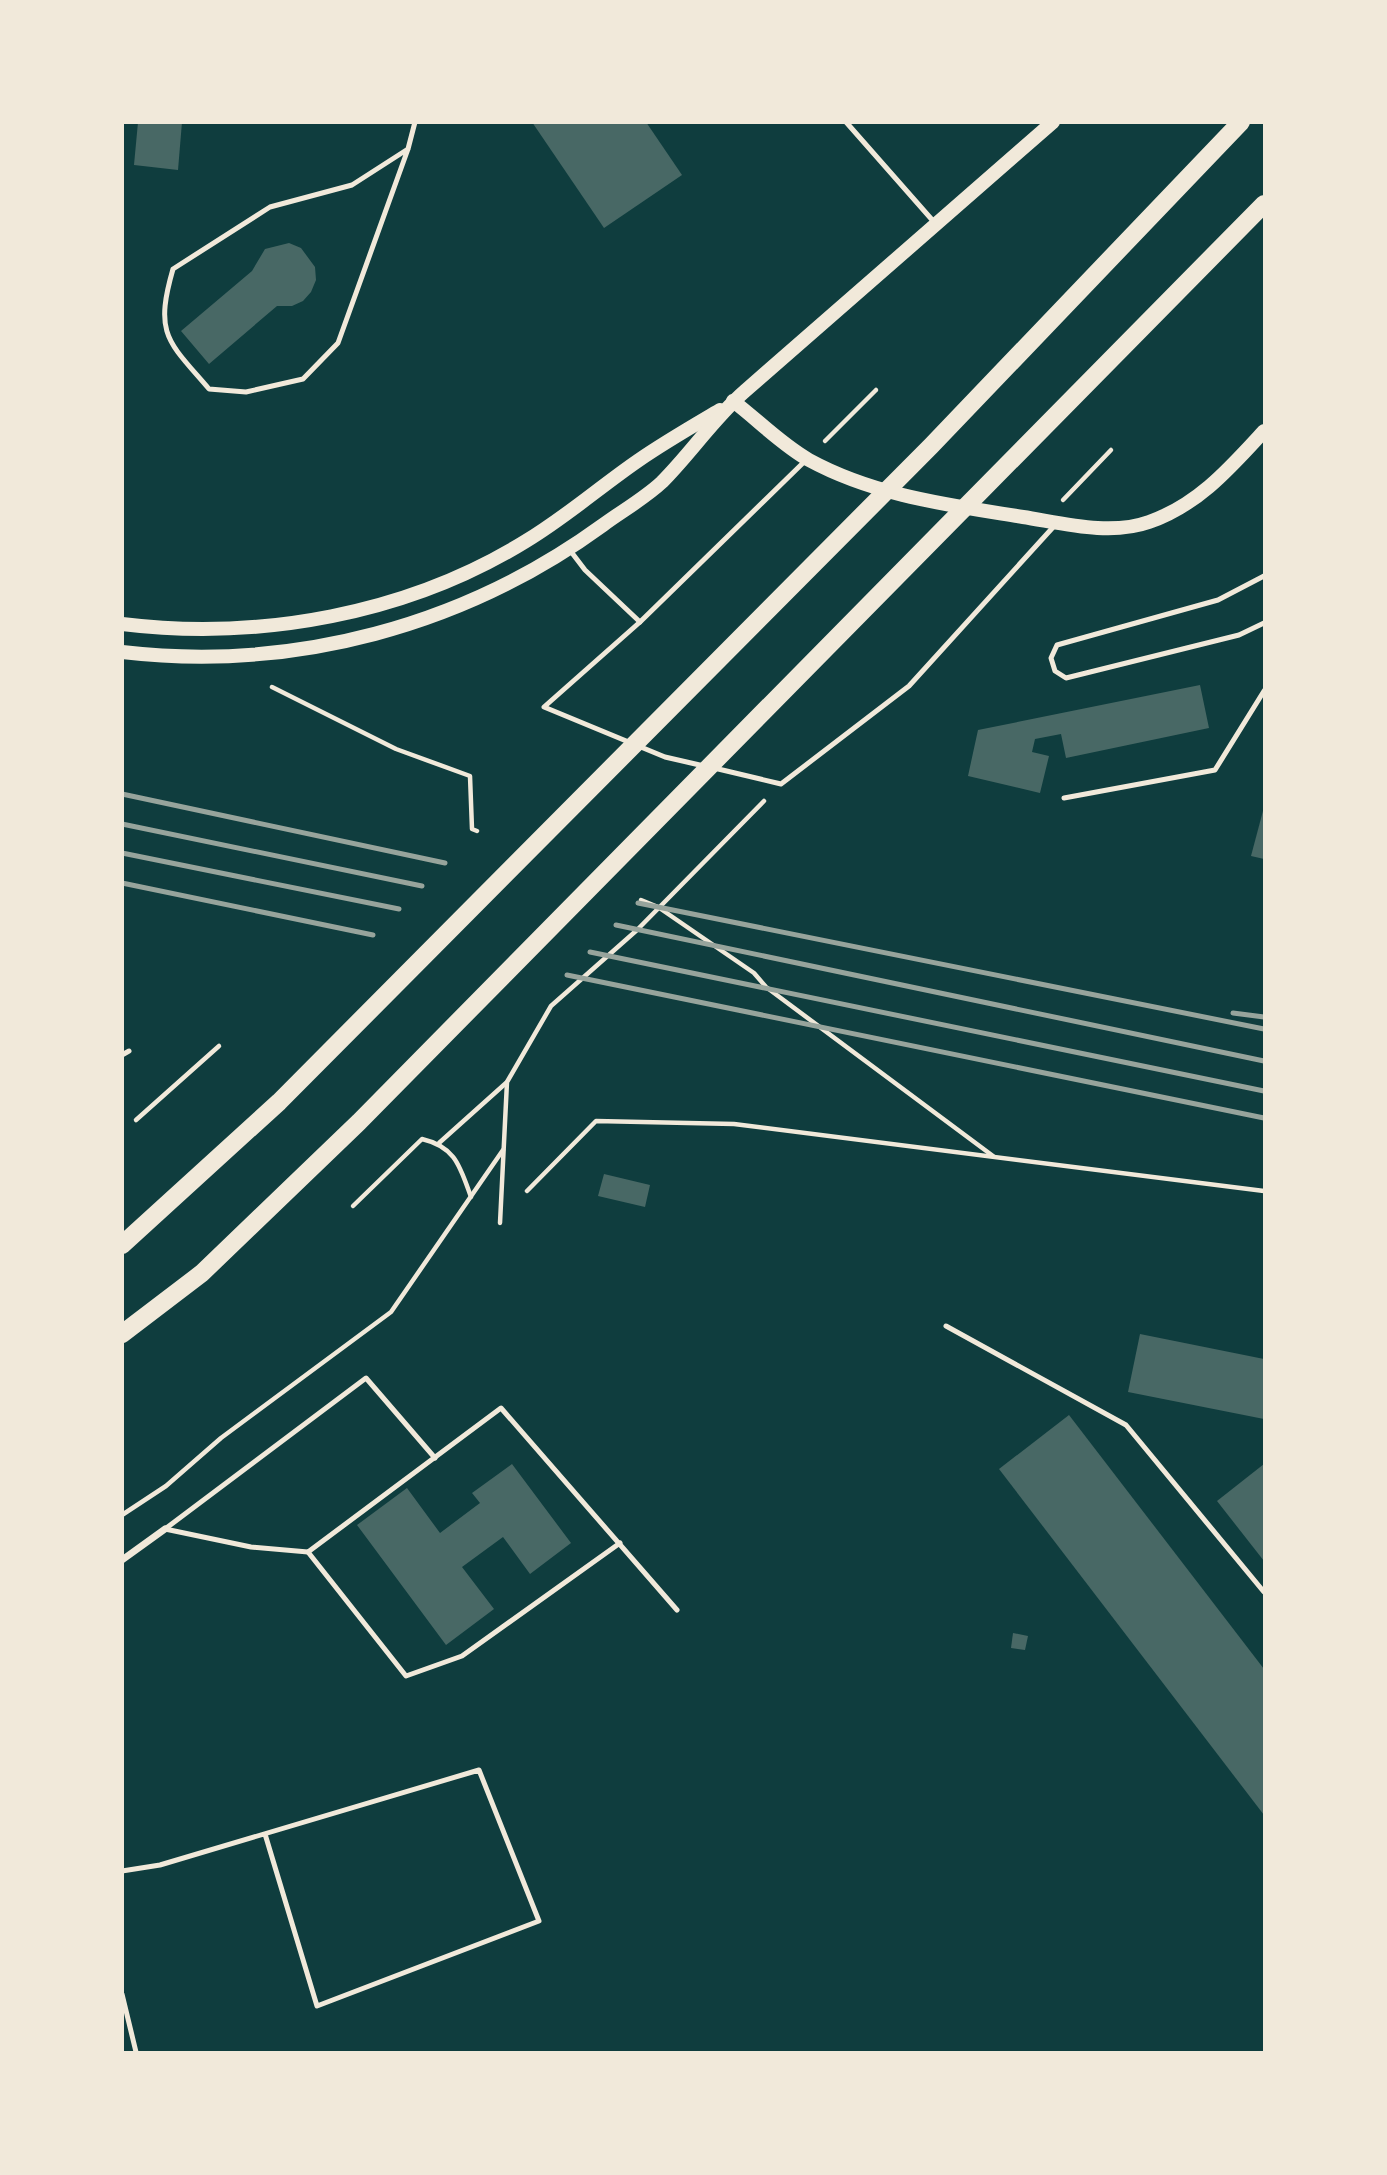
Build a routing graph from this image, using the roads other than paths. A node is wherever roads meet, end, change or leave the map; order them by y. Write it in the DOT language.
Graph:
graph roads {
  1 [pos="415,122"];
  2 [pos="846,122"];
  3 [pos="1053,122"];
  4 [pos="1241,122"];
  5 [pos="408,149"];
  6 [pos="1265,204"];
  7 [pos="936,225"];
  8 [pos="733,401"];
  9 [pos="1265,431"];
  10 [pos="807,458"];
  11 [pos="1051,521"];
  12 [pos="569,549"];
  13 [pos="1265,576"];
  14 [pos="640,622"];
  15 [pos="1265,623"];
  16 [pos="122,624"];
  17 [pos="122,652"];
  18 [pos="1265,691"];
  19 [pos="1064,798"];
  20 [pos="129,1051"];
  21 [pos="122,1055"];
  22 [pos="122,1245"];
  23 [pos="946,1326"];
  24 [pos="122,1334"];
  25 [pos="435,1458"];
  26 [pos="165,1530"];
  27 [pos="620,1543"];
  28 [pos="309,1552"];
  29 [pos="122,1560"];
  30 [pos="1265,1592"];
  31 [pos="677,1609"];
  32 [pos="265,1833"];
  33 [pos="122,1871"];
  34 [pos="122,1994"];
  35 [pos="136,2053"];
  1 -- 5 [label="lane"];
  2 -- 7 [label="lane"];
  3 -- 7 [label="main road"];
  4 -- 22 [label="main road"];
  5 -- 5 [label="lane"];
  6 -- 24 [label="main road"];
  7 -- 8 [label="main road"];
  8 -- 10 [label="main road"];
  8 -- 12 [label="main road"];
  8 -- 16 [label="main road"];
  9 -- 11 [label="main road"];
  10 -- 11 [label="main road"];
  10 -- 14 [label="lane"];
  11 -- 14 [label="lane"];
  12 -- 14 [label="lane"];
  12 -- 17 [label="main road"];
  13 -- 15 [label="lane"];
  18 -- 19 [label="lane"];
  20 -- 21 [label="lane"];
  23 -- 30 [label="lane"];
  25 -- 26 [label="lane"];
  25 -- 27 [label="lane"];
  25 -- 28 [label="lane"];
  26 -- 28 [label="lane"];
  26 -- 29 [label="street"];
  27 -- 28 [label="lane"];
  27 -- 31 [label="lane"];
  32 -- 32 [label="lane"];
  32 -- 33 [label="lane"];
  34 -- 35 [label="lane"];
}
